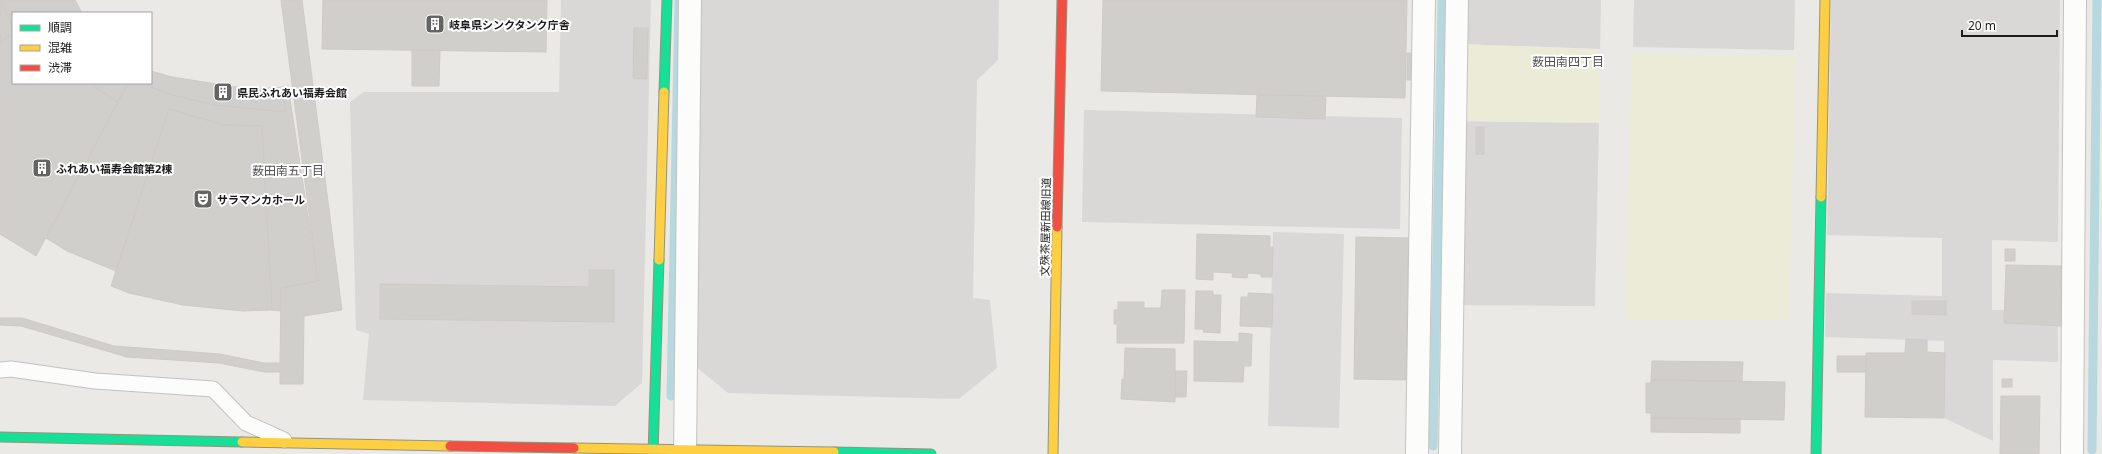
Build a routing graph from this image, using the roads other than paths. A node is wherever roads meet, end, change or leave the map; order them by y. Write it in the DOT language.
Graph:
graph roads {
  1 [pos="667,0"];
  2 [pos="690,0"];
  3 [pos="1062,0"];
  4 [pos="1424,0"];
  5 [pos="1457,0"];
  6 [pos="1825,0"];
  7 [pos="2076,0"];
  8 [pos="0,370"];
  9 [pos="0,437"];
  10 [pos="294,449"];
  11 [pos="653,451"];
  12 [pos="685,451"];
  13 [pos="931,454"];
  14 [pos="1053,454"];
  15 [pos="1417,454"];
  16 [pos="1450,454"];
  17 [pos="1816,454"];
  18 [pos="2072,454"];
  1 -- 11 [label="street"];
  2 -- 12 [label="street"];
  3 -- 14 [label="street, 文殊茶屋新田線旧道"];
  4 -- 15 [label="street"];
  5 -- 16 [label="street"];
  6 -- 17 [label="street"];
  7 -- 18 [label="street"];
  8 -- 10 [label="lane"];
  9 -- 10 [label="street"];
  10 -- 11 [label="street"];
  11 -- 12 [label="street"];
  12 -- 13 [label="street"];
}
